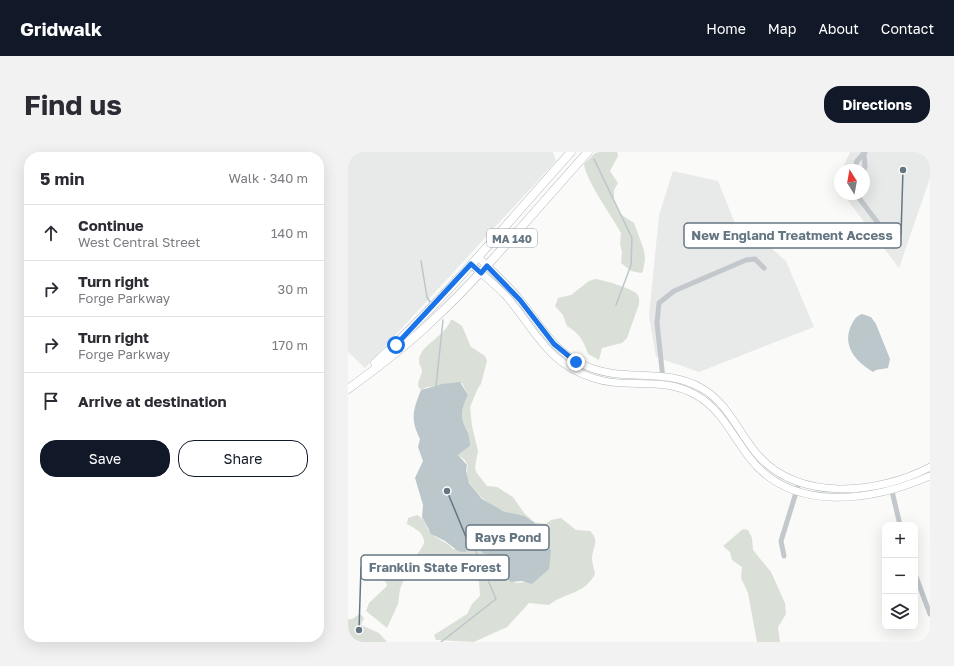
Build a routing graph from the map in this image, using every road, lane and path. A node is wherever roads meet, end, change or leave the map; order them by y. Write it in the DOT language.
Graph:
graph roads {
  1 [pos="571,152"];
  2 [pos="588,152"];
  3 [pos="864,153"];
  4 [pos="857,164"];
  5 [pos="866,164"];
  6 [pos="861,200"];
  7 [pos="893,243"];
  8 [pos="478,257"];
  9 [pos="471,264"];
  10 [pos="487,266"];
  11 [pos="764,268"];
  12 [pos="481,273"];
  13 [pos="664,376"];
  14 [pos="663,384"];
  15 [pos="348,388"];
  16 [pos="930,467"];
  17 [pos="930,476"];
  18 [pos="800,483"];
  19 [pos="889,483"];
  20 [pos="797,490"];
  21 [pos="892,491"];
  22 [pos="899,522"];
  23 [pos="784,556"];
  24 [pos="918,582"];
  25 [pos="930,614"];
  1 -- 8 [label="main road, MA 140"];
  2 -- 10 [label="main road, MA 140"];
  3 -- 4 [label="street"];
  3 -- 5 [label="street"];
  6 -- 7 [label="street"];
  8 -- 9 [label="main road, MA 140"];
  8 -- 10 [label="street"];
  9 -- 12 [label="street"];
  9 -- 15 [label="main road, MA 140"];
  10 -- 12 [label="main road, MA 140"];
  10 -- 13 [label="street"];
  11 -- 13 [label="street"];
  12 -- 14 [label="street"];
  12 -- 15 [label="main road, MA 140"];
  13 -- 14 [label="street"];
  13 -- 18 [label="street"];
  14 -- 20 [label="street"];
  16 -- 19 [label="street"];
  17 -- 21 [label="street"];
  18 -- 19 [label="street"];
  18 -- 20 [label="street"];
  19 -- 21 [label="street"];
  20 -- 21 [label="street"];
  20 -- 23 [label="street"];
  21 -- 22 [label="street"];
  24 -- 25 [label="street"];
}
